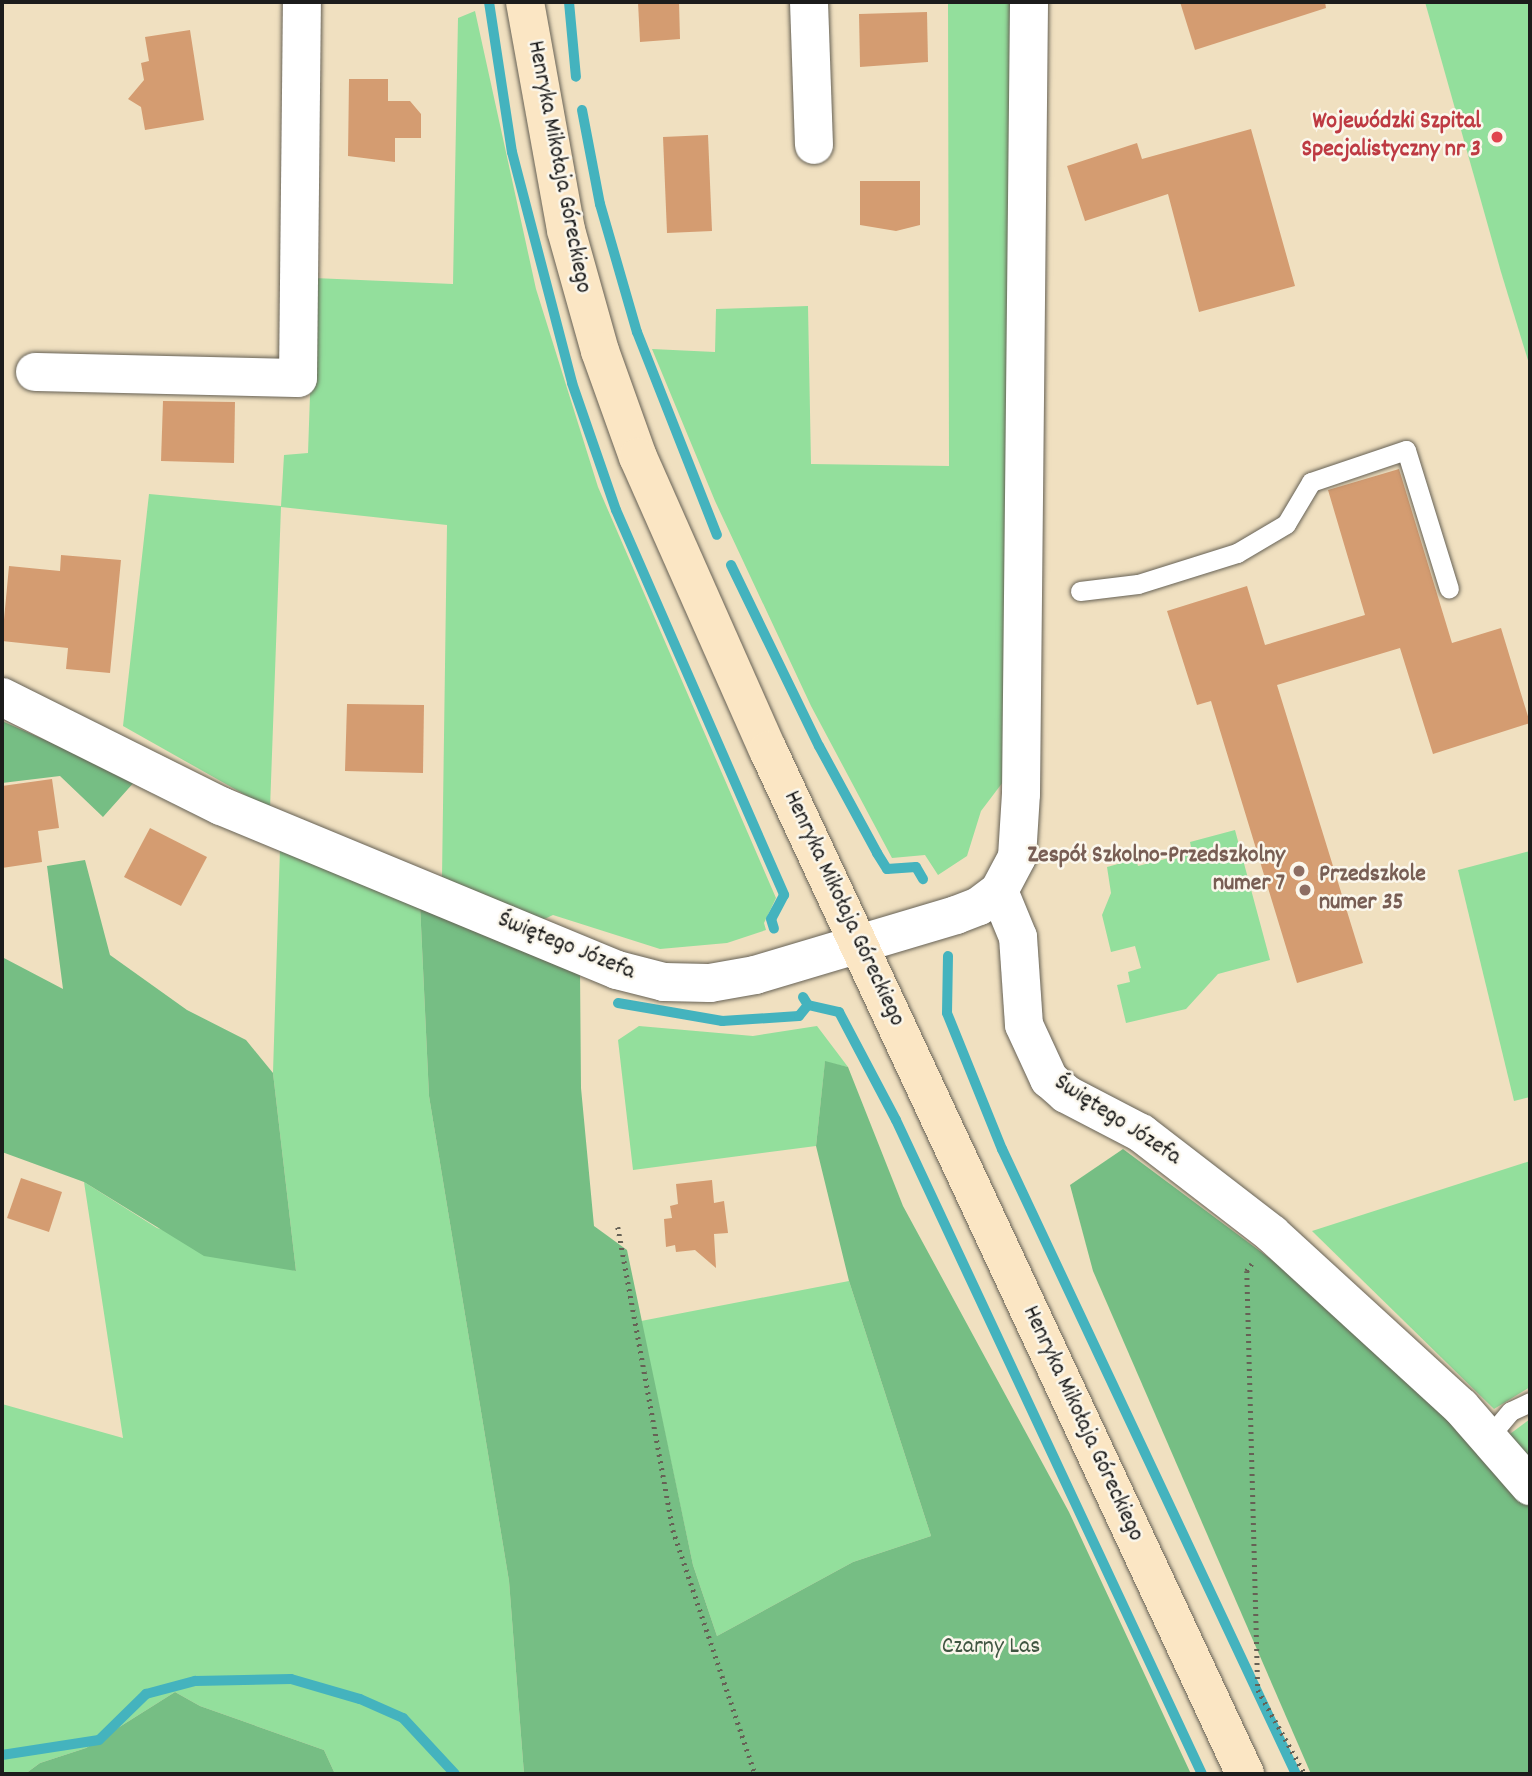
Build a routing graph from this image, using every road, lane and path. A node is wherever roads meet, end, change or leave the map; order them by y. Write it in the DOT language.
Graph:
graph roads {
  1 [pos="302,2"];
  2 [pos="809,2"];
  3 [pos="1028,2"];
  4 [pos="527,6"];
  5 [pos="814,145"];
  6 [pos="35,372"];
  7 [pos="1448,589"];
  8 [pos="1080,591"];
  9 [pos="2,697"];
  10 [pos="999,891"];
  11 [pos="860,944"];
  12 [pos="618,1227"];
  13 [pos="1272,1234"];
  14 [pos="1530,1402"];
  15 [pos="1488,1438"];
  16 [pos="1530,1486"];
  17 [pos="755,1774"];
  18 [pos="1245,1774"];
  19 [pos="1306,1774"];
  1 -- 6 [label="street"];
  2 -- 5 [label="street"];
  3 -- 10 [label="street"];
  4 -- 11 [label="main road, Henryka Mikołaja Góreckiego"];
  7 -- 8 [label="lane"];
  9 -- 11 [label="street, Świętego Józefa"];
  10 -- 11 [label="street, Świętego Józefa"];
  10 -- 13 [label="street, Świętego Józefa"];
  11 -- 18 [label="main road, Henryka Mikołaja Góreckiego"];
  12 -- 17 [label="path"];
  13 -- 15 [label="street, Świętego Józefa"];
  13 -- 19 [label="path"];
  14 -- 15 [label="lane"];
  15 -- 16 [label="street, Świętego Józefa"];
}
